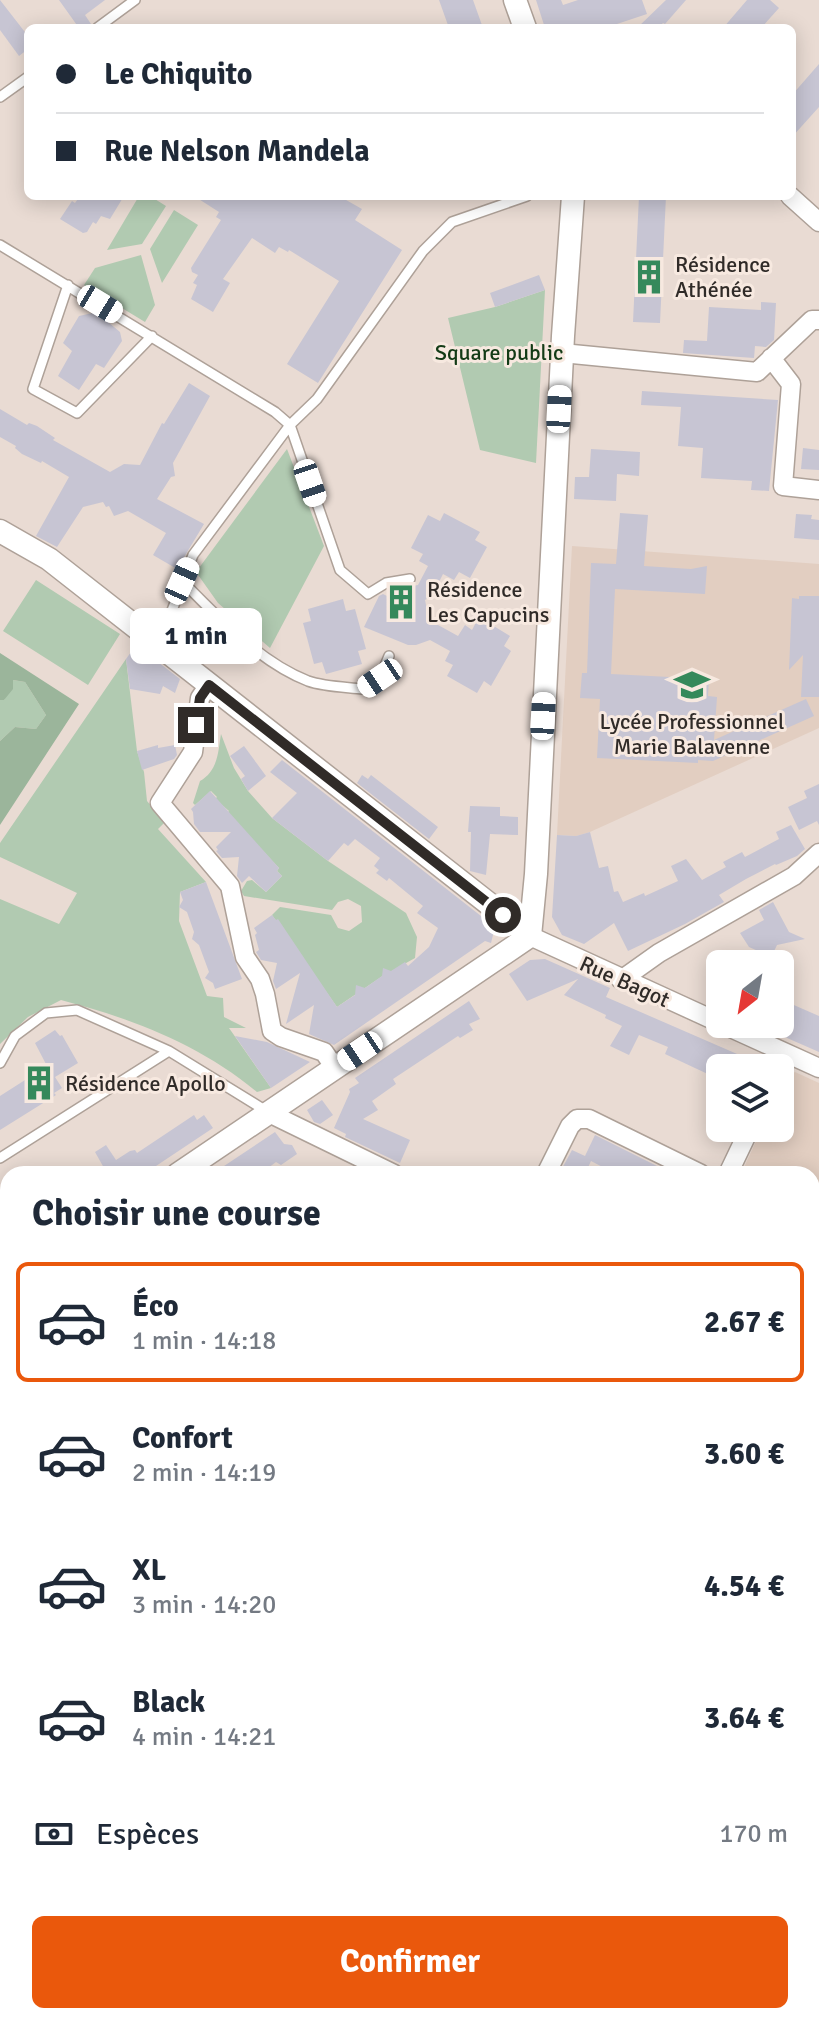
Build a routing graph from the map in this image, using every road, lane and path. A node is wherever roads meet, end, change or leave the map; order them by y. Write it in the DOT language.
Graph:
graph roads {
  1 [pos="135,0"];
  2 [pos="515,0"];
  3 [pos="102,24"];
  4 [pos="524,24"];
  5 [pos="24,80"];
  6 [pos="0,97"];
  7 [pos="515,200"];
  8 [pos="573,200"];
  9 [pos="794,200"];
  10 [pos="819,222"];
  11 [pos="0,245"];
  12 [pos="68,285"];
  13 [pos="819,320"];
  14 [pos="152,336"];
  15 [pos="562,353"];
  16 [pos="771,358"];
  17 [pos="290,425"];
  18 [pos="819,490"];
  19 [pos="0,531"];
  20 [pos="410,579"];
  21 [pos="182,581"];
  22 [pos="154,642"];
  23 [pos="389,656"];
  24 [pos="209,685"];
  25 [pos="819,853"];
  26 [pos="530,936"];
  27 [pos="621,980"];
  28 [pos="706,1017"];
  29 [pos="745,1038"];
  30 [pos="169,1051"];
  31 [pos="772,1054"];
  32 [pos="0,1063"];
  33 [pos="794,1063"];
  34 [pos="335,1068"];
  35 [pos="819,1068"];
  36 [pos="269,1113"];
  37 [pos="743,1142"];
  38 [pos="0,1158"];
  39 [pos="190,1166"];
  40 [pos="378,1166"];
  41 [pos="550,1166"];
  42 [pos="685,1166"];
  43 [pos="732,1166"];
  1 -- 3 [label="lane"];
  2 -- 4 [label="street"];
  5 -- 6 [label="lane"];
  7 -- 17 [label="lane"];
  8 -- 15 [label="street"];
  9 -- 10 [label="street"];
  11 -- 12 [label="lane"];
  12 -- 14 [label="lane"];
  12 -- 14 [label="lane"];
  13 -- 16 [label="street"];
  14 -- 17 [label="lane"];
  15 -- 16 [label="street"];
  15 -- 26 [label="street"];
  16 -- 18 [label="street"];
  17 -- 20 [label="lane"];
  17 -- 21 [label="lane"];
  19 -- 22 [label="street"];
  21 -- 22 [label="lane"];
  21 -- 23 [label="lane"];
  22 -- 24 [label="street"];
  24 -- 26 [label="street"];
  24 -- 34 [label="street"];
  25 -- 27 [label="street"];
  26 -- 27 [label="street, Rue Bagot"];
  26 -- 34 [label="street"];
  27 -- 28 [label="street, Rue Bagot"];
  29 -- 31 [label="street, Rue Bagot"];
  30 -- 32 [label="lane"];
  30 -- 36 [label="lane"];
  30 -- 38 [label="lane"];
  33 -- 35 [label="street, Rue Bagot"];
  34 -- 36 [label="street"];
  36 -- 39 [label="street"];
  36 -- 40 [label="street"];
  37 -- 43 [label="street"];
  41 -- 42 [label="street"];
}
